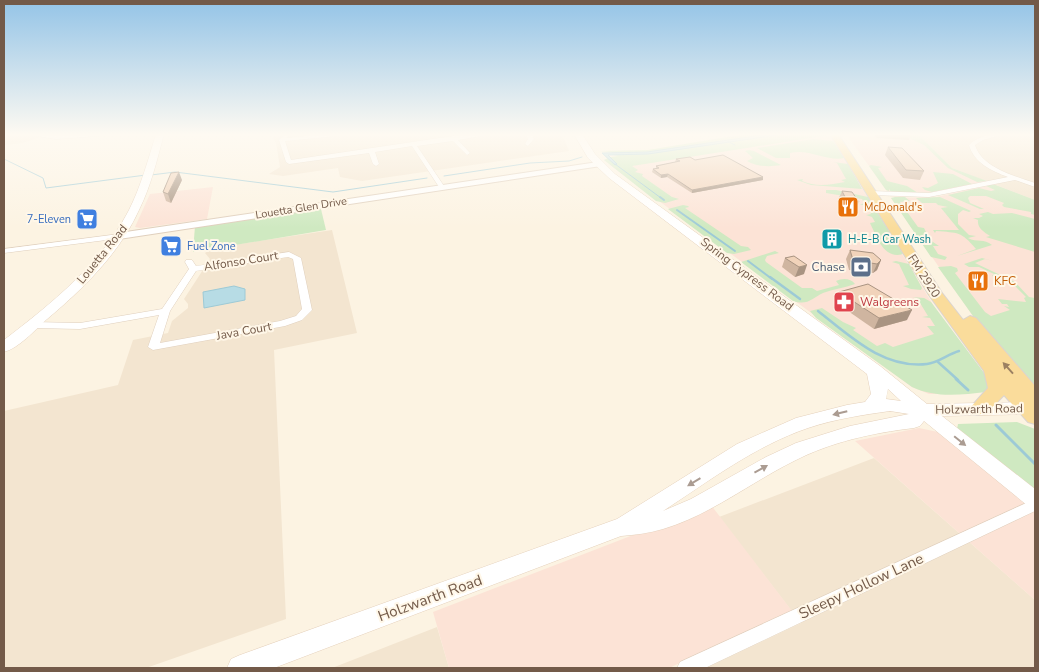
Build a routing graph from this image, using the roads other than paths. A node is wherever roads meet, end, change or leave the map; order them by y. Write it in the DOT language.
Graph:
graph roads {
  1 [pos="150,165"];
  2 [pos="427,165"];
  3 [pos="588,165"];
  4 [pos="600,165"];
  5 [pos="856,165"];
  6 [pos="860,165"];
  7 [pos="990,165"];
  8 [pos="1014,178"];
  9 [pos="1035,185"];
  10 [pos="441,186"];
  11 [pos="876,193"];
  12 [pos="120,236"];
  13 [pos="4,251"];
  14 [pos="289,254"];
  15 [pos="165,311"];
  16 [pos="32,325"];
  17 [pos="4,348"];
  18 [pos="992,369"];
  19 [pos="874,370"];
  20 [pos="871,407"];
  21 [pos="1033,408"];
  22 [pos="922,410"];
  23 [pos="978,410"];
  24 [pos="1035,500"];
  25 [pos="1035,505"];
  26 [pos="621,527"];
  27 [pos="240,668"];
  28 [pos="686,668"];
  1 -- 12 [label="main road, Louetta Road"];
  2 -- 10 [label="street"];
  3 -- 10 [label="street, Louetta Glen Drive"];
  4 -- 19 [label="main road, Spring Cypress Road"];
  5 -- 11 [label="main road, FM 2920 / FM 2920"];
  6 -- 11 [label="main road, FM 2920 / FM 2920"];
  7 -- 8 [label="street"];
  8 -- 9 [label="street"];
  8 -- 11 [label="street"];
  10 -- 12 [label="street, Louetta Glen Drive"];
  11 -- 18 [label="main road, FM 2920 / FM 2920"];
  21 -- 11 [label="main road, FM 2920 / FM 2920, one-way"];
  12 -- 13 [label="street, Louetta Glen Drive"];
  12 -- 16 [label="main road, Louetta Road"];
  14 -- 15 [label="street, Alfonso Court"];
  14 -- 15 [label="street, Java Court"];
  15 -- 16 [label="street"];
  16 -- 17 [label="main road, Louetta Road"];
  18 -- 21 [label="main road, FM 2920 / FM 2920"];
  18 -- 23 [label="main road"];
  19 -- 20 [label="main road"];
  19 -- 22 [label="main road, Spring Cypress Road"];
  20 -- 22 [label="main road, Holzwarth Road"];
  20 -- 26 [label="main road, Holzwarth Road, one-way"];
  21 -- 23 [label="main road, Holzwarth Road"];
  22 -- 23 [label="main road, Holzwarth Road"];
  22 -- 24 [label="main road, Spring Cypress Road, one-way"];
  26 -- 22 [label="main road, Holzwarth Road, one-way"];
  25 -- 28 [label="street, Sleepy Hollow Lane"];
  26 -- 27 [label="main road, Holzwarth Road"];
}
